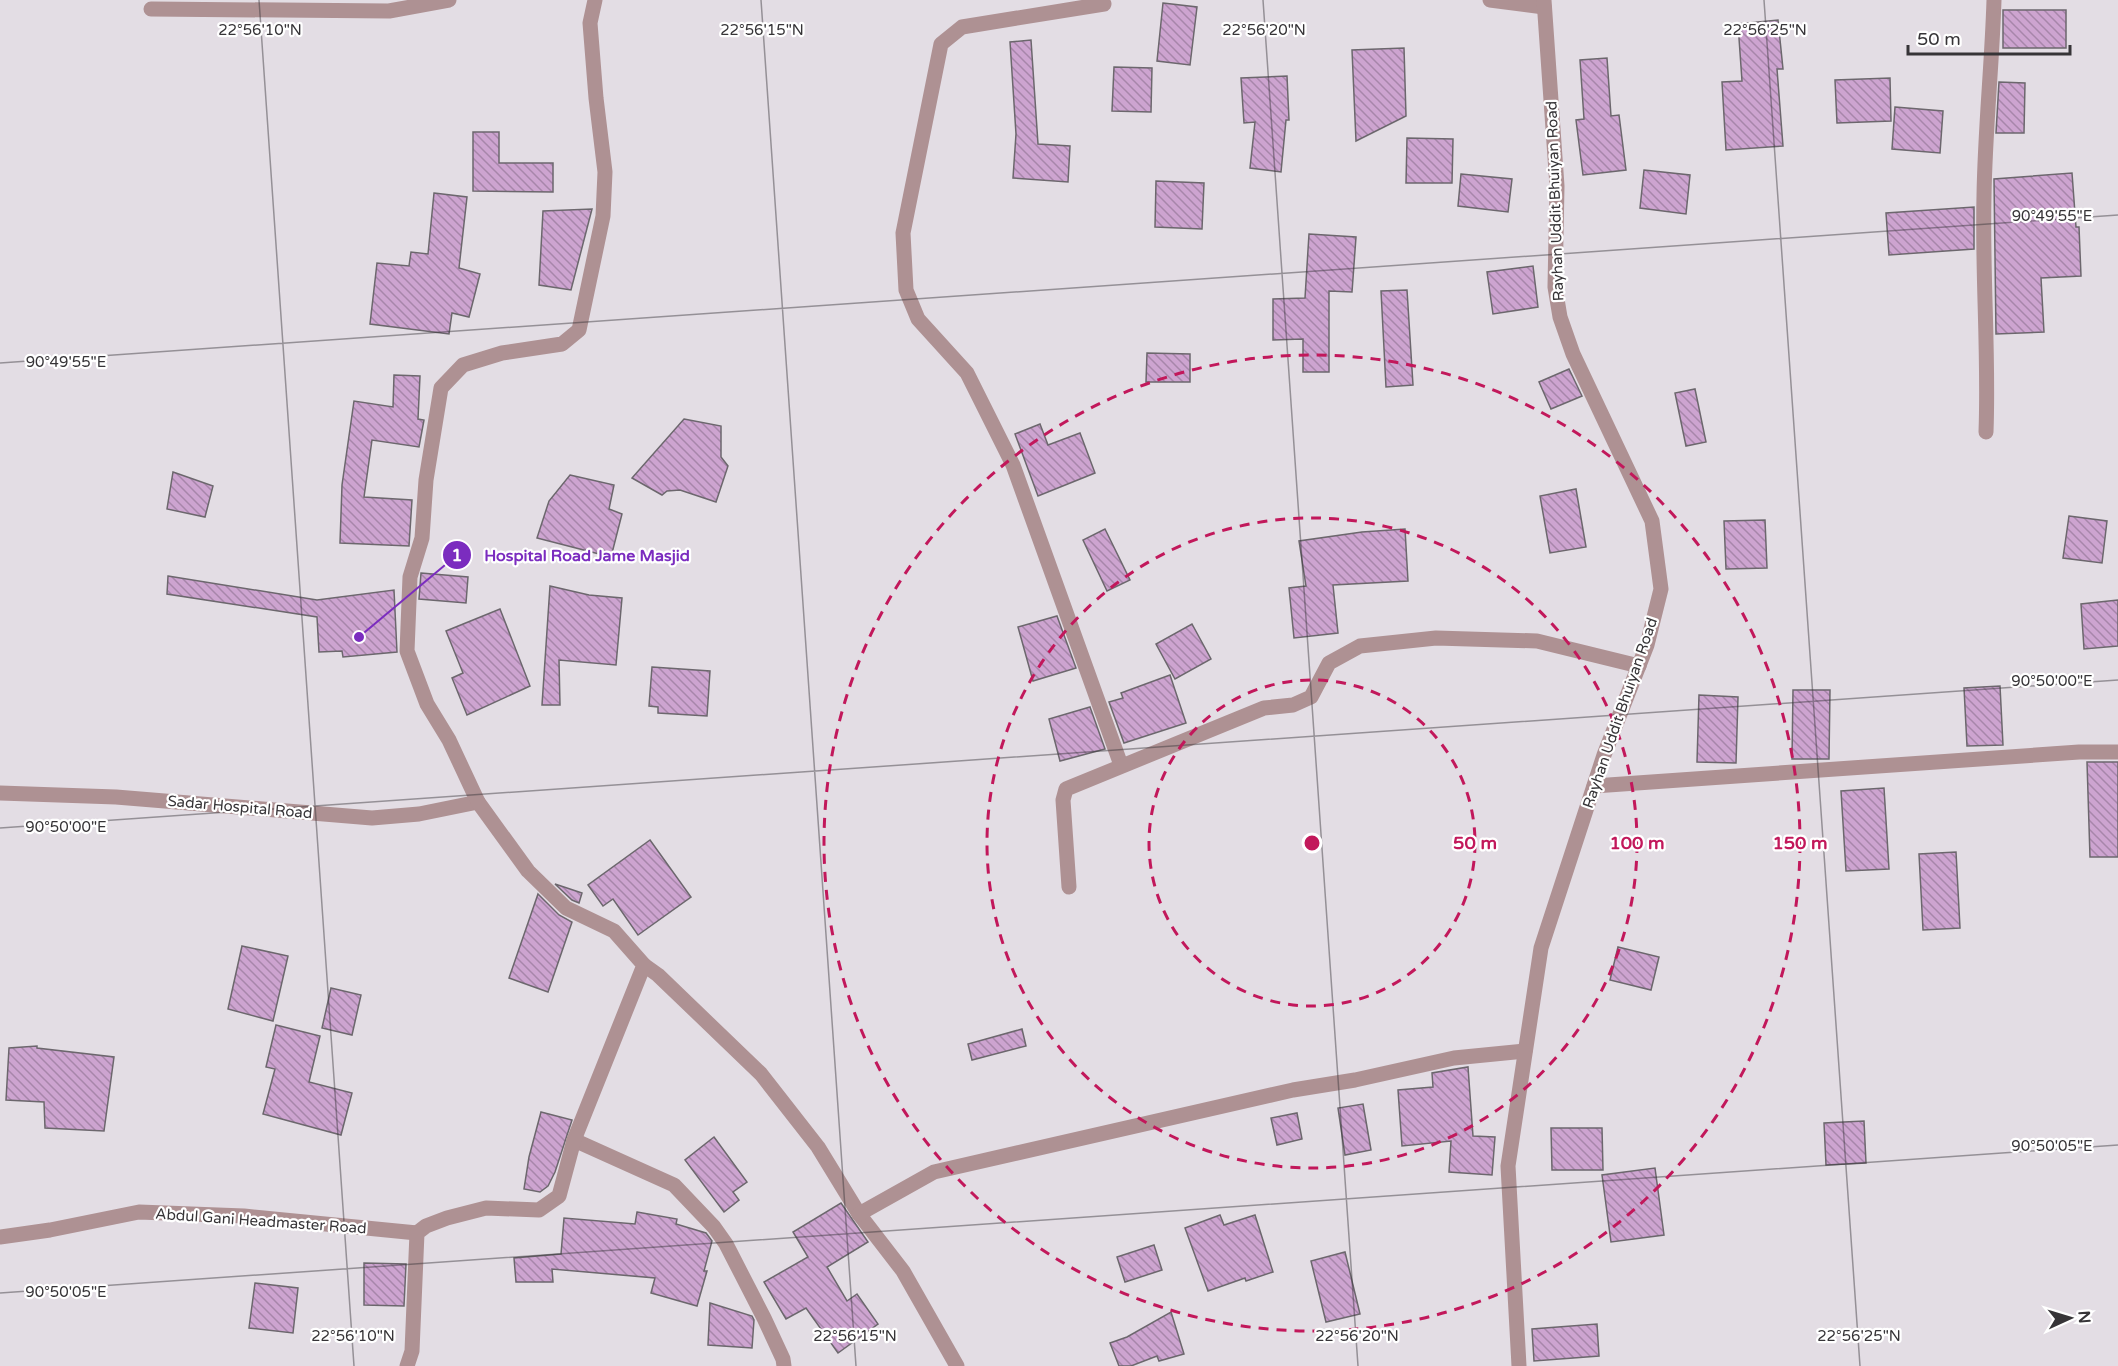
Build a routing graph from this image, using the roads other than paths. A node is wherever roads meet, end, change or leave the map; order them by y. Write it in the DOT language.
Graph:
graph roads {
  1 [pos="449,0"];
  2 [pos="595,0"];
  3 [pos="1490,0"];
  4 [pos="1994,0"];
  5 [pos="1108,1"];
  6 [pos="1544,4"];
  7 [pos="151,9"];
  8 [pos="1986,432"];
  9 [pos="1639,666"];
  10 [pos="2118,752"];
  11 [pos="1121,765"];
  12 [pos="1594,786"];
  13 [pos="0,794"];
  14 [pos="478,802"];
  15 [pos="1069,887"];
  16 [pos="644,965"];
  17 [pos="1525,1051"];
  18 [pos="574,1140"];
  19 [pos="863,1212"];
  20 [pos="417,1233"];
  21 [pos="0,1237"];
  22 [pos="407,1366"];
  23 [pos="784,1366"];
  24 [pos="957,1366"];
  25 [pos="1519,1366"];
  1 -- 7 [label="street"];
  2 -- 14 [label="street"];
  3 -- 6 [label="street"];
  4 -- 8 [label="street"];
  5 -- 11 [label="street"];
  6 -- 9 [label="street, Rayhan Uddit Bhuiyan Road"];
  9 -- 11 [label="street"];
  9 -- 12 [label="street, Rayhan Uddit Bhuiyan Road"];
  10 -- 12 [label="street"];
  11 -- 15 [label="street"];
  12 -- 17 [label="street, Rayhan Uddit Bhuiyan Road"];
  13 -- 14 [label="street, Sadar Hospital Road"];
  14 -- 16 [label="street"];
  16 -- 18 [label="street"];
  16 -- 19 [label="street"];
  17 -- 19 [label="street"];
  17 -- 25 [label="street, Rayhan Uddit Bhuiyan Road"];
  18 -- 20 [label="street"];
  18 -- 23 [label="street"];
  19 -- 24 [label="street"];
  20 -- 21 [label="street, Abdul Gani Headmaster Road"];
  20 -- 22 [label="street"];
}
